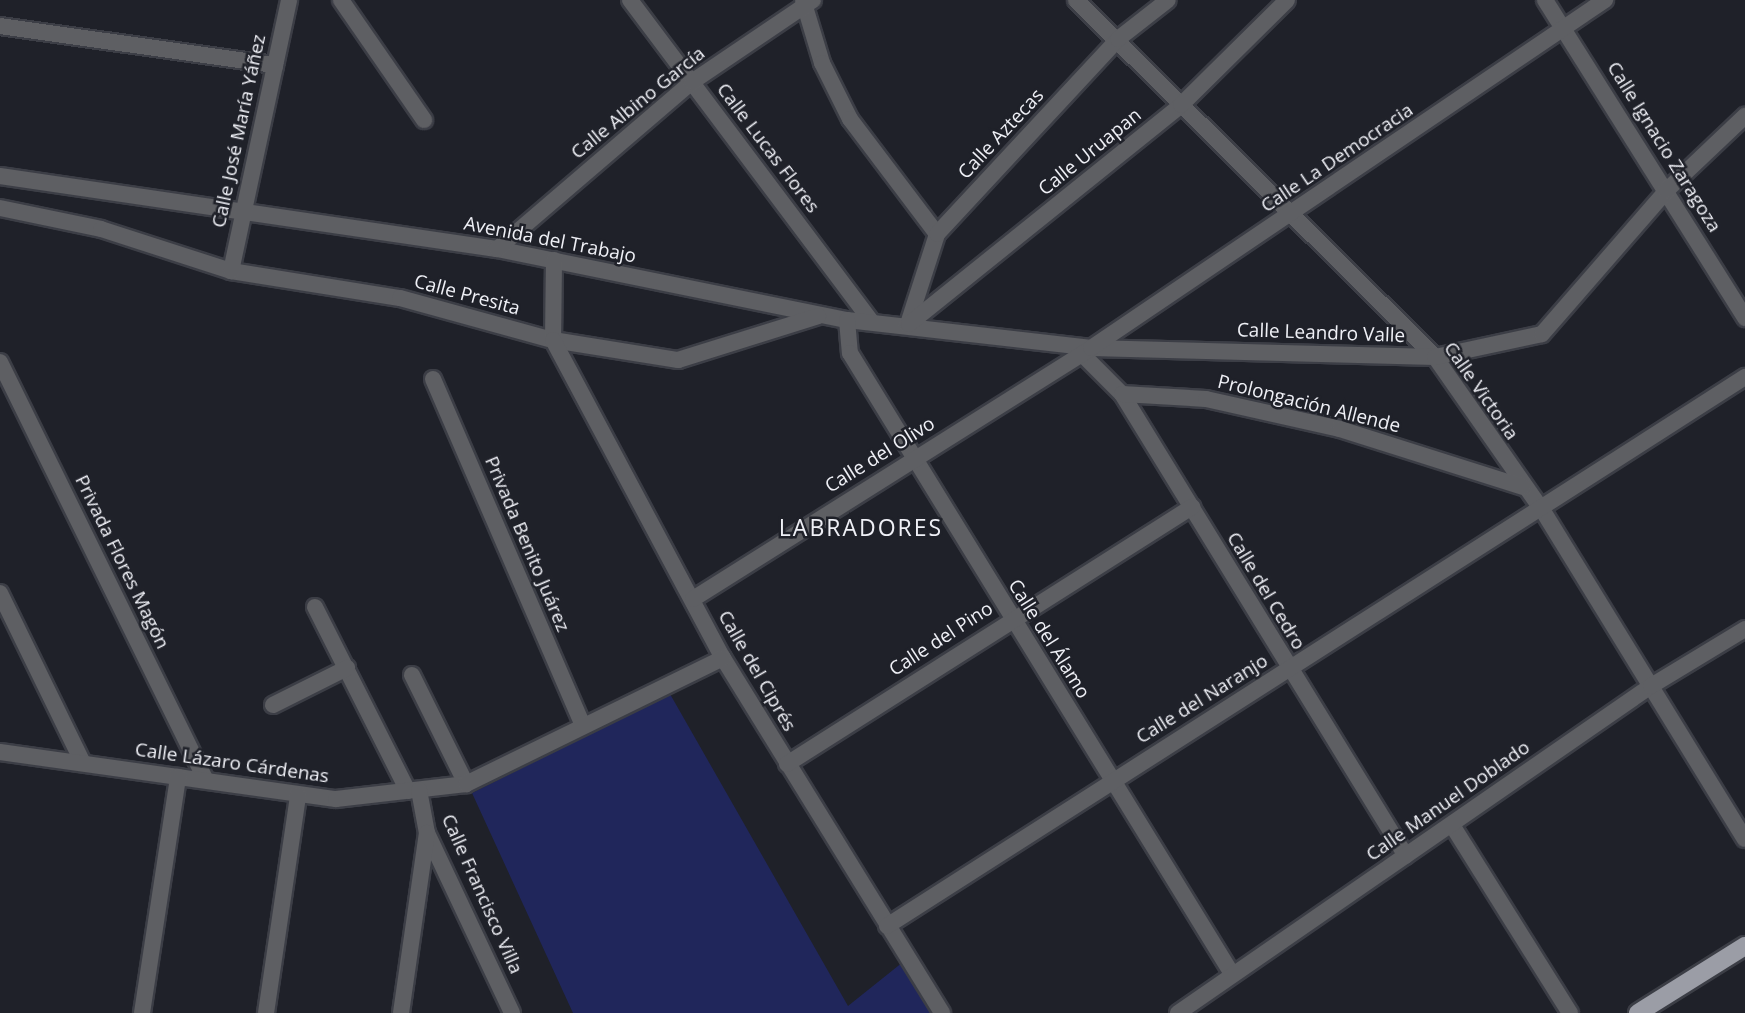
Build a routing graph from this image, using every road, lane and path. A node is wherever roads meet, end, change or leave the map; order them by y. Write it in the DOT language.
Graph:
graph roads {
  1 [pos="290,0"];
  2 [pos="341,0"];
  3 [pos="630,0"];
  4 [pos="1076,0"];
  5 [pos="1168,0"];
  6 [pos="1287,0"];
  7 [pos="1545,0"];
  8 [pos="1605,0"];
  9 [pos="807,2"];
  10 [pos="0,26"];
  11 [pos="1564,28"];
  12 [pos="1118,39"];
  13 [pos="275,65"];
  14 [pos="692,82"];
  15 [pos="1181,105"];
  16 [pos="1745,116"];
  17 [pos="424,120"];
  18 [pos="0,176"];
  19 [pos="1667,190"];
  20 [pos="0,208"];
  21 [pos="242,214"];
  22 [pos="1292,214"];
  23 [pos="937,234"];
  24 [pos="497,249"];
  25 [pos="554,260"];
  26 [pos="231,271"];
  27 [pos="821,315"];
  28 [pos="1745,318"];
  29 [pos="847,320"];
  30 [pos="872,322"];
  31 [pos="909,324"];
  32 [pos="553,340"];
  33 [pos="1086,351"];
  34 [pos="1435,357"];
  35 [pos="0,362"];
  36 [pos="1745,377"];
  37 [pos="433,379"];
  38 [pos="1122,394"];
  39 [pos="913,458"];
  40 [pos="1523,487"];
  41 [pos="1192,507"];
  42 [pos="1543,511"];
  43 [pos="0,593"];
  44 [pos="693,599"];
  45 [pos="315,607"];
  46 [pos="1012,618"];
  47 [pos="1745,629"];
  48 [pos="723,658"];
  49 [pos="347,668"];
  50 [pos="1288,670"];
  51 [pos="412,676"];
  52 [pos="1651,686"];
  53 [pos="273,705"];
  54 [pos="583,726"];
  55 [pos="0,752"];
  56 [pos="83,763"];
  57 [pos="787,764"];
  58 [pos="178,777"];
  59 [pos="206,780"];
  60 [pos="1112,780"];
  61 [pos="466,784"];
  62 [pos="413,790"];
  63 [pos="299,795"];
  64 [pos="1452,825"];
  65 [pos="427,833"];
  66 [pos="1745,839"];
  67 [pos="1406,856"];
  68 [pos="887,926"];
  69 [pos="1745,946"];
  70 [pos="1232,974"];
  71 [pos="142,1013"];
  72 [pos="266,1013"];
  73 [pos="401,1013"];
  74 [pos="512,1013"];
  75 [pos="942,1013"];
  76 [pos="1178,1013"];
  77 [pos="1570,1013"];
  78 [pos="1638,1013"];
  1 -- 13 [label="street, Calle José María Yáñez"];
  2 -- 17 [label="street"];
  3 -- 14 [label="street, Calle Lucas Flores"];
  4 -- 12 [label="street, Calle Victoria"];
  5 -- 12 [label="street, Calle Aztecas"];
  6 -- 15 [label="street, Calle Uruapan"];
  7 -- 11 [label="street, Calle Ignacio Zaragoza"];
  8 -- 11 [label="street, Calle La Democracia"];
  9 -- 14 [label="street, Calle Albino García"];
  9 -- 23 [label="street"];
  10 -- 13 [label="street"];
  11 -- 19 [label="street, Calle Ignacio Zaragoza"];
  11 -- 22 [label="street, Calle La Democracia"];
  12 -- 15 [label="street, Calle Victoria"];
  12 -- 23 [label="street, Calle Aztecas"];
  13 -- 21 [label="street, Calle José María Yáñez"];
  14 -- 24 [label="street, Calle Albino García"];
  14 -- 30 [label="street, Calle Lucas Flores"];
  15 -- 22 [label="street, Calle Victoria"];
  15 -- 31 [label="street, Calle Uruapan"];
  16 -- 19 [label="street, Calle Leandro Valle"];
  18 -- 21 [label="street, Avenida del Trabajo"];
  19 -- 28 [label="street, Calle Ignacio Zaragoza"];
  19 -- 34 [label="street, Calle Leandro Valle"];
  20 -- 26 [label="street, Calle Presita"];
  21 -- 24 [label="street, Avenida del Trabajo"];
  21 -- 26 [label="street, Calle José María Yáñez"];
  22 -- 33 [label="street, Calle La Democracia"];
  22 -- 34 [label="street, Calle Victoria"];
  23 -- 31 [label="street, Calle Aztecas"];
  24 -- 25 [label="street, Avenida del Trabajo"];
  25 -- 27 [label="street, Avenida del Trabajo"];
  25 -- 32 [label="street"];
  26 -- 32 [label="street, Calle Presita"];
  27 -- 29 [label="street, Avenida del Trabajo"];
  27 -- 32 [label="street, Calle Presita"];
  29 -- 30 [label="street, Avenida del Trabajo"];
  29 -- 39 [label="street, Calle del Álamo"];
  30 -- 31 [label="street, Avenida del Trabajo"];
  31 -- 33 [label="street, Avenida del Trabajo"];
  32 -- 44 [label="street, Calle del Ciprés"];
  33 -- 34 [label="street, Calle Leandro Valle"];
  33 -- 38 [label="street, Calle del Cedro"];
  33 -- 39 [label="street, Calle del Olivo"];
  34 -- 40 [label="street, Calle Victoria"];
  35 -- 59 [label="street, Privada Flores Magón"];
  36 -- 42 [label="street, Calle del Naranjo"];
  37 -- 54 [label="street, Privada Benito Juárez"];
  38 -- 40 [label="street, Prolongación Allende"];
  38 -- 41 [label="street, Calle del Cedro"];
  39 -- 44 [label="street, Calle del Olivo"];
  39 -- 46 [label="street, Calle del Álamo"];
  40 -- 42 [label="street, Calle Victoria"];
  41 -- 46 [label="street, Calle del Pino"];
  41 -- 50 [label="street, Calle del Cedro"];
  42 -- 50 [label="street, Calle del Naranjo"];
  42 -- 52 [label="street, Calle Victoria"];
  43 -- 56 [label="street"];
  44 -- 48 [label="street, Calle del Ciprés"];
  45 -- 49 [label="street, Calle Francisco Villa"];
  46 -- 57 [label="street, Calle del Pino"];
  46 -- 60 [label="street, Calle del Álamo"];
  47 -- 52 [label="street, Calle Manuel Doblado"];
  48 -- 54 [label="street, Calle Lázaro Cárdenas"];
  48 -- 57 [label="street, Calle del Ciprés"];
  49 -- 53 [label="street"];
  49 -- 62 [label="street, Calle Francisco Villa"];
  50 -- 60 [label="street, Calle del Naranjo"];
  50 -- 67 [label="street, Calle del Cedro"];
  51 -- 61 [label="street"];
  52 -- 64 [label="street, Calle Manuel Doblado"];
  52 -- 66 [label="street, Calle Victoria"];
  54 -- 61 [label="street, Calle Lázaro Cárdenas"];
  55 -- 56 [label="street, Calle Lázaro Cárdenas"];
  56 -- 58 [label="street, Calle Lázaro Cárdenas"];
  57 -- 68 [label="street, Calle del Ciprés"];
  58 -- 59 [label="street, Calle Lázaro Cárdenas"];
  58 -- 71 [label="street"];
  59 -- 63 [label="street, Calle Lázaro Cárdenas"];
  60 -- 68 [label="street, Calle del Naranjo"];
  60 -- 70 [label="street, Calle del Álamo"];
  61 -- 62 [label="street, Calle Lázaro Cárdenas"];
  62 -- 63 [label="street, Calle Lázaro Cárdenas"];
  62 -- 65 [label="street, Calle Francisco Villa"];
  63 -- 72 [label="street"];
  64 -- 67 [label="street, Calle Manuel Doblado"];
  64 -- 77 [label="street"];
  65 -- 73 [label="street"];
  65 -- 74 [label="street, Calle Francisco Villa"];
  67 -- 70 [label="street, Calle Manuel Doblado"];
  68 -- 75 [label="street, Calle del Ciprés"];
  69 -- 78 [label="main road"];
  70 -- 76 [label="street, Calle Manuel Doblado"];
}
